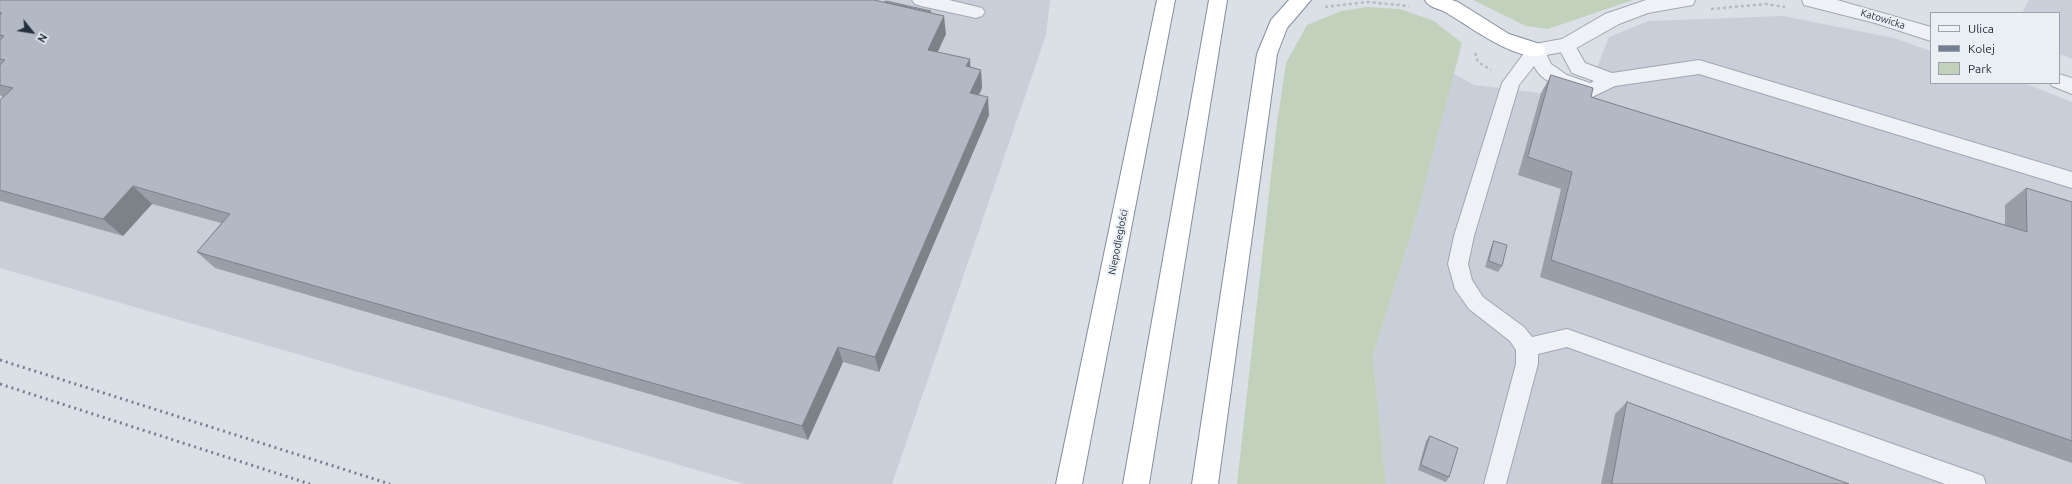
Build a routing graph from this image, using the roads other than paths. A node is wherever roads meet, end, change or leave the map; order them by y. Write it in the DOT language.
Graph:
graph roads {
  1 [pos="921,0"];
  2 [pos="1166,0"];
  3 [pos="1218,0"];
  4 [pos="1302,0"];
  5 [pos="1434,0"];
  6 [pos="1686,0"];
  7 [pos="1811,0"];
  8 [pos="976,12"];
  9 [pos="1930,34"];
  10 [pos="1566,45"];
  11 [pos="1536,50"];
  12 [pos="1611,80"];
  13 [pos="2060,81"];
  14 [pos="2072,86"];
  15 [pos="2072,180"];
  16 [pos="1527,347"];
  17 [pos="1069,484"];
  18 [pos="1136,484"];
  19 [pos="1205,484"];
  20 [pos="1495,484"];
  21 [pos="1976,484"];
  1 -- 8 [label="lane"];
  2 -- 17 [label="highway, Niepodległości"];
  3 -- 18 [label="highway"];
  4 -- 19 [label="highway"];
  5 -- 11 [label="highway"];
  6 -- 10 [label="street"];
  7 -- 9 [label="street, Katowicka"];
  10 -- 11 [label="street"];
  10 -- 12 [label="lane"];
  11 -- 12 [label="lane"];
  11 -- 16 [label="lane"];
  12 -- 15 [label="lane"];
  13 -- 14 [label="street"];
  16 -- 20 [label="lane"];
  16 -- 21 [label="lane"];
}
